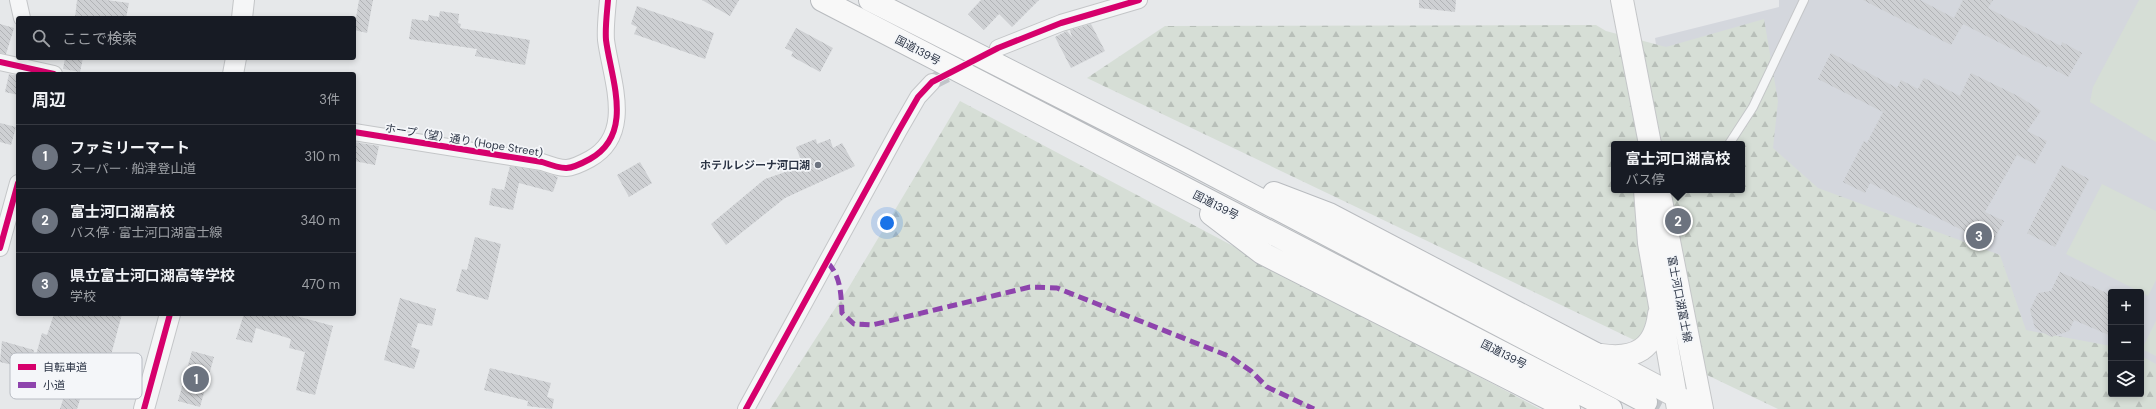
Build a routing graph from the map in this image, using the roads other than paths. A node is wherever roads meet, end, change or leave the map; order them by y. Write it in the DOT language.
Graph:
graph roads {
  1 [pos="18,0"];
  2 [pos="244,0"];
  3 [pos="608,0"];
  4 [pos="822,0"];
  5 [pos="870,0"];
  6 [pos="1139,0"];
  7 [pos="1622,0"];
  8 [pos="1804,0"];
  9 [pos="22,16"];
  10 [pos="242,16"];
  11 [pos="998,48"];
  12 [pos="236,60"];
  13 [pos="0,62"];
  14 [pos="44,70"];
  15 [pos="233,72"];
  16 [pos="1636,73"];
  17 [pos="932,82"];
  18 [pos="356,132"];
  19 [pos="1642,141"];
  20 [pos="1649,141"];
  21 [pos="1731,141"];
  22 [pos="1183,159"];
  23 [pos="1170,182"];
  24 [pos="16,190"];
  25 [pos="1645,193"];
  26 [pos="1660,193"];
  27 [pos="0,248"];
  28 [pos="1660,310"];
  29 [pos="169,316"];
  30 [pos="1596,354"];
  31 [pos="1646,402"];
  32 [pos="1675,405"];
  33 [pos="144,409"];
  34 [pos="746,409"];
  35 [pos="1569,409"];
  36 [pos="1611,409"];
  37 [pos="1702,409"];
  1 -- 9 [label="street"];
  2 -- 10 [label="street"];
  3 -- 18 [label="street, ホープ（望）通り (Hope Street)"];
  4 -- 23 [label="main road, 国道139号"];
  5 -- 22 [label="main road, 国道139号"];
  6 -- 11 [label="street"];
  7 -- 16 [label="main road"];
  8 -- 21 [label="lane"];
  12 -- 15 [label="street"];
  13 -- 14 [label="street"];
  16 -- 19 [label="main road"];
  16 -- 20 [label="main road"];
  17 -- 34 [label="street"];
  22 -- 30 [label="main road"];
  22 -- 31 [label="main road, 国道139号"];
  23 -- 35 [label="main road"];
  23 -- 36 [label="main road, 国道139号"];
  24 -- 27 [label="street"];
  25 -- 28 [label="main road, 富士河口湖富士線"];
  26 -- 37 [label="main road, 富士河口湖富士線"];
  28 -- 30 [label="main road"];
  28 -- 32 [label="main road, 富士河口湖富士線"];
  29 -- 33 [label="street"];
  30 -- 32 [label="main road"];
  32 -- 37 [label="main road"];
}
